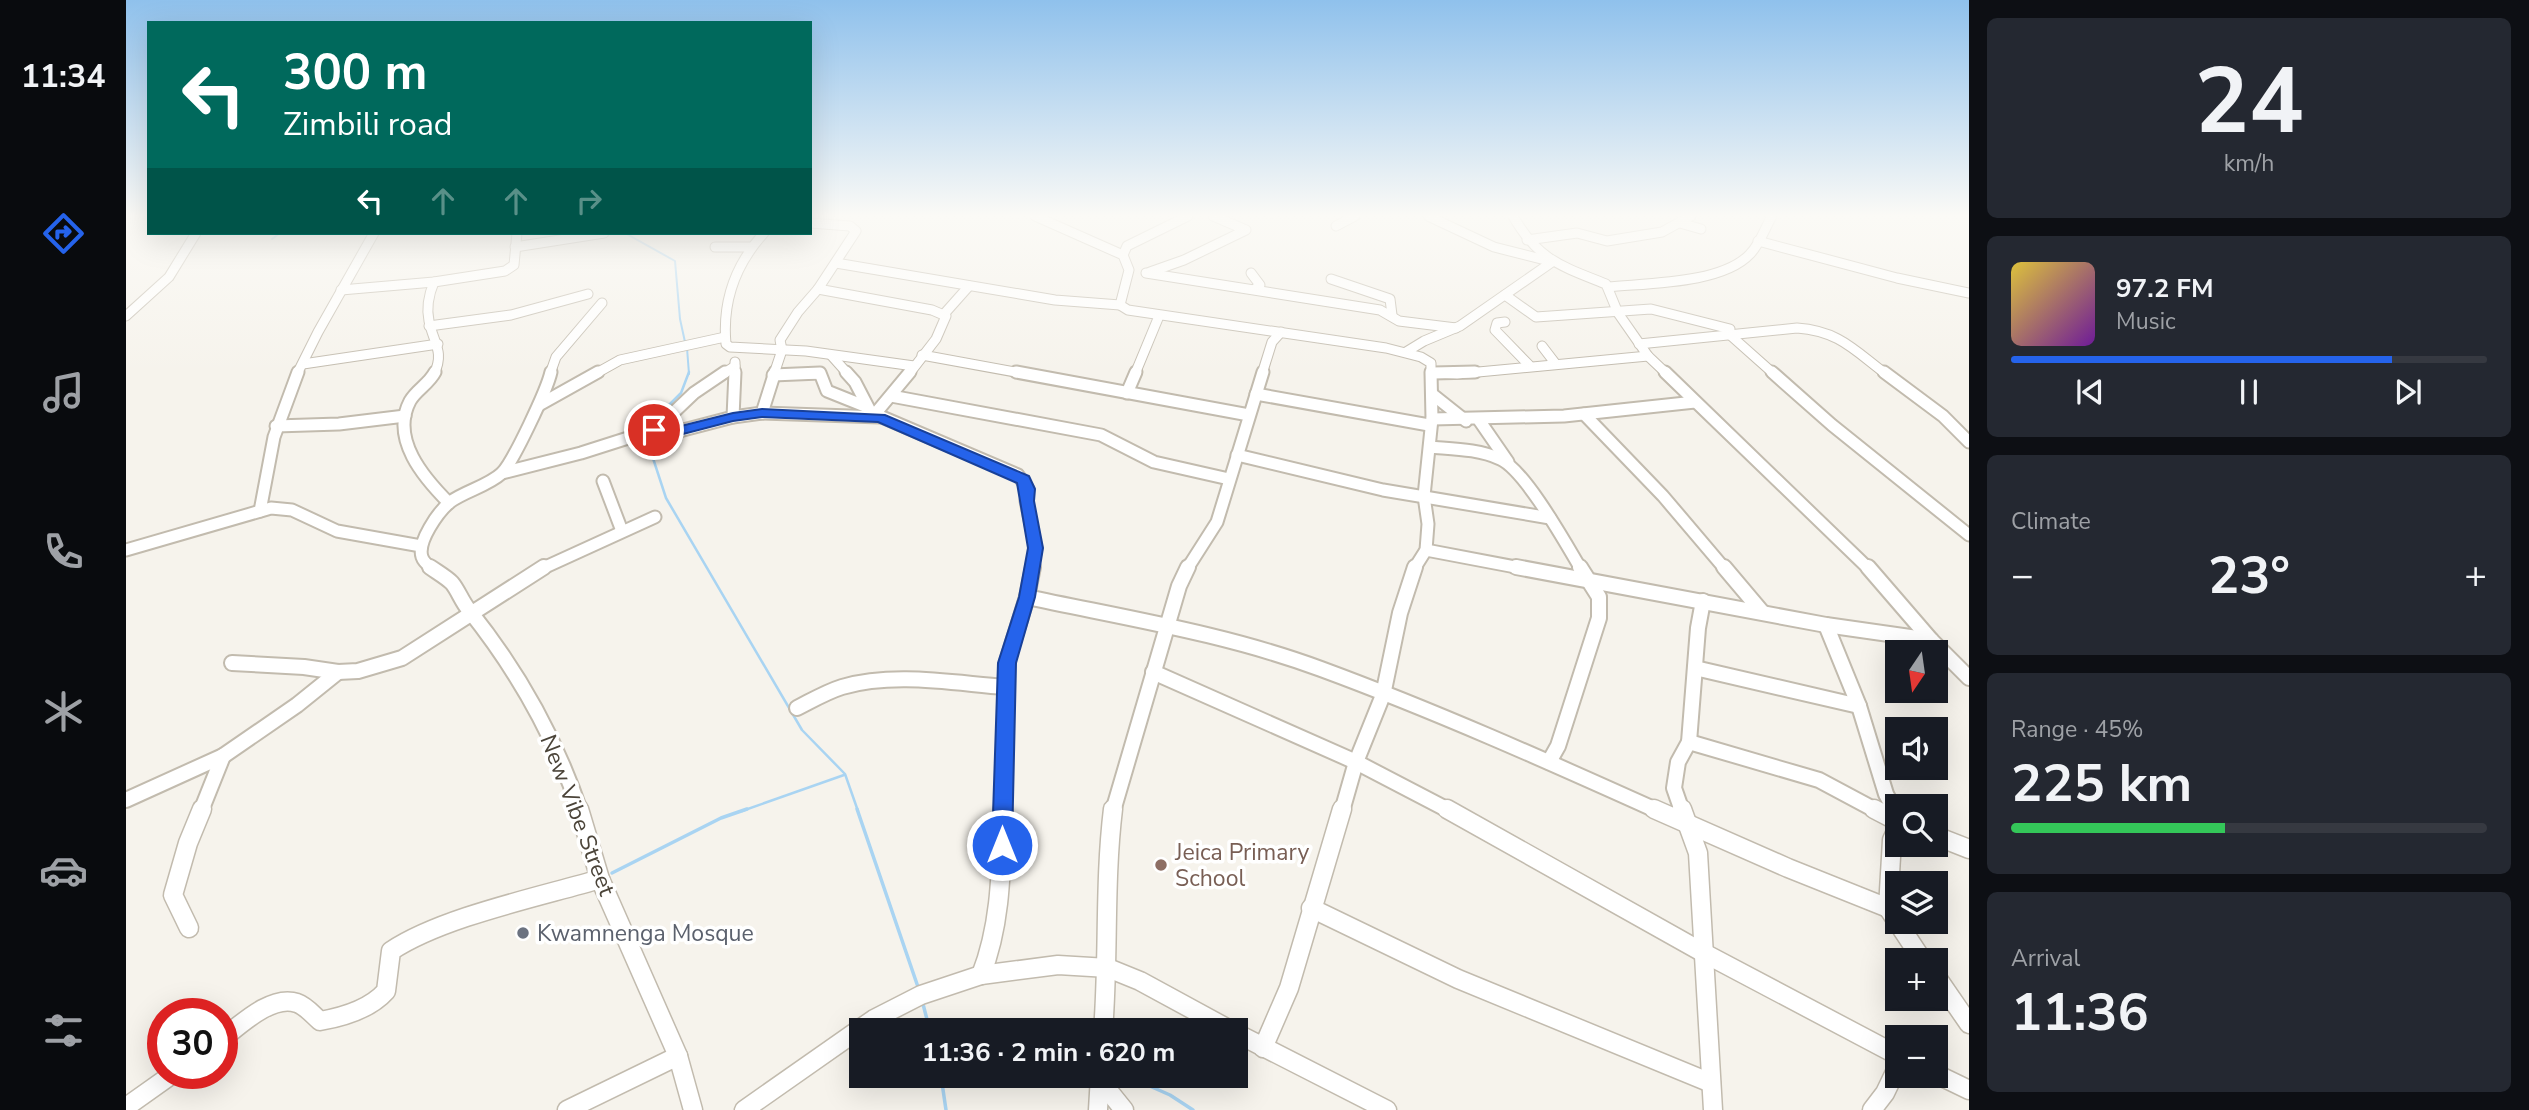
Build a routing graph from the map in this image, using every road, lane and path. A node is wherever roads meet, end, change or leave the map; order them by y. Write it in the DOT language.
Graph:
graph roads {
  1 [pos="175,268"];
  2 [pos="354,268"];
  3 [pos="510,268"];
  4 [pos="738,268"];
  5 [pos="833,268"];
  6 [pos="864,268"];
  7 [pos="1129,268"];
  8 [pos="1161,268"];
  9 [pos="1540,268"];
  10 [pos="1569,268"];
  11 [pos="1726,268"];
  12 [pos="1859,268"];
  13 [pos="1251,272"];
  14 [pos="1146,273"];
  15 [pos="1130,279"];
  16 [pos="1331,279"];
  17 [pos="434,282"];
  18 [pos="969,286"];
  19 [pos="1608,287"];
  20 [pos="1256,288"];
  21 [pos="818,289"];
  22 [pos="341,290"];
  23 [pos="1969,293"];
  24 [pos="588,294"];
  25 [pos="1505,295"];
  26 [pos="601,303"];
  27 [pos="1120,305"];
  28 [pos="945,313"];
  29 [pos="1618,313"];
  30 [pos="1392,315"];
  31 [pos="126,316"];
  32 [pos="1159,316"];
  33 [pos="1505,322"];
  34 [pos="429,326"];
  35 [pos="1456,328"];
  36 [pos="1821,330"];
  37 [pos="1282,332"];
  38 [pos="1729,334"];
  39 [pos="725,337"];
  40 [pos="438,344"];
  41 [pos="1639,344"];
  42 [pos="1542,346"];
  43 [pos="736,349"];
  44 [pos="782,350"];
  45 [pos="1406,352"];
  46 [pos="831,355"];
  47 [pos="922,355"];
  48 [pos="1648,355"];
  49 [pos="1555,363"];
  50 [pos="303,364"];
  51 [pos="1529,365"];
  52 [pos="735,366"];
  53 [pos="914,366"];
  54 [pos="1433,373"];
  55 [pos="773,375"];
  56 [pos="1127,393"];
  57 [pos="1255,394"];
  58 [pos="1432,394"];
  59 [pos="891,396"];
  60 [pos="1695,402"];
  61 [pos="538,405"];
  62 [pos="874,412"];
  63 [pos="762,413"];
  64 [pos="1584,414"];
  65 [pos="1249,415"];
  66 [pos="405,416"];
  67 [pos="733,417"];
  68 [pos="1479,420"];
  69 [pos="1466,421"];
  70 [pos="1431,422"];
  71 [pos="276,426"];
  72 [pos="654,430"];
  73 [pos="1969,442"];
  74 [pos="1430,447"];
  75 [pos="1237,455"];
  76 [pos="1508,462"];
  77 [pos="502,472"];
  78 [pos="1229,479"];
  79 [pos="603,481"];
  80 [pos="1424,496"];
  81 [pos="449,503"];
  82 [pos="260,511"];
  83 [pos="655,517"];
  84 [pos="1549,518"];
  85 [pos="622,531"];
  86 [pos="1969,536"];
  87 [pos="421,547"];
  88 [pos="126,550"];
  89 [pos="1426,550"];
  90 [pos="1589,581"];
  91 [pos="1027,597"];
  92 [pos="1703,601"];
  93 [pos="470,612"];
  94 [pos="1762,612"];
  95 [pos="1826,625"];
  96 [pos="1168,626"];
  97 [pos="1931,640"];
  98 [pos="1948,657"];
  99 [pos="232,663"];
  100 [pos="1695,668"];
  101 [pos="1153,671"];
  102 [pos="338,672"];
  103 [pos="1969,678"];
  104 [pos="1006,687"];
  105 [pos="1382,695"];
  106 [pos="1859,706"];
  107 [pos="797,708"];
  108 [pos="1689,742"];
  109 [pos="223,756"];
  110 [pos="1356,762"];
  111 [pos="1549,762"];
  112 [pos="1886,794"];
  113 [pos="126,800"];
  114 [pos="1885,815"];
  115 [pos="1688,823"];
  116 [pos="1948,841"];
  117 [pos="1969,849"];
  118 [pos="600,879"];
  119 [pos="1885,907"];
  120 [pos="1311,908"];
  121 [pos="189,928"];
  122 [pos="1702,952"];
  123 [pos="1108,968"];
  124 [pos="981,975"];
  125 [pos="1948,993"];
  126 [pos="1104,1018"];
  127 [pos="1208,1018"];
  128 [pos="1969,1024"];
  129 [pos="238,1028"];
  130 [pos="1248,1040"];
  131 [pos="1263,1048"];
  132 [pos="1885,1049"];
  133 [pos="678,1056"];
  134 [pos="1948,1080"];
  135 [pos="1711,1083"];
  136 [pos="1099,1088"];
  137 [pos="1107,1088"];
  138 [pos="1887,1088"];
  139 [pos="151,1089"];
  140 [pos="1969,1090"];
  141 [pos="126,1107"];
  142 [pos="567,1110"];
  143 [pos="693,1110"];
  144 [pos="744,1110"];
  145 [pos="1098,1110"];
  146 [pos="1124,1110"];
  147 [pos="1387,1110"];
  148 [pos="1713,1110"];
  149 [pos="1872,1110"];
  1 -- 31 [label="street"];
  2 -- 22 [label="street"];
  3 -- 17 [label="street"];
  4 -- 39 [label="street"];
  5 -- 21 [label="street"];
  6 -- 18 [label="street"];
  7 -- 15 [label="street"];
  8 -- 14 [label="street"];
  9 -- 25 [label="street"];
  10 -- 19 [label="street"];
  11 -- 19 [label="street"];
  12 -- 23 [label="street"];
  13 -- 20 [label="street"];
  14 -- 15 [label="street"];
  14 -- 20 [label="street"];
  15 -- 27 [label="street"];
  16 -- 30 [label="street"];
  17 -- 22 [label="street"];
  17 -- 34 [label="street"];
  18 -- 27 [label="street"];
  18 -- 28 [label="street"];
  19 -- 29 [label="street"];
  20 -- 30 [label="street"];
  21 -- 28 [label="street"];
  21 -- 44 [label="street"];
  22 -- 50 [label="street"];
  24 -- 34 [label="street"];
  25 -- 29 [label="street"];
  25 -- 35 [label="street"];
  26 -- 61 [label="street"];
  27 -- 32 [label="street"];
  28 -- 47 [label="street"];
  29 -- 36 [label="street"];
  29 -- 41 [label="street"];
  30 -- 35 [label="street"];
  32 -- 37 [label="street"];
  32 -- 56 [label="street"];
  33 -- 51 [label="street"];
  34 -- 40 [label="street"];
  35 -- 45 [label="street"];
  36 -- 38 [label="street"];
  36 -- 73 [label="street"];
  37 -- 45 [label="street"];
  37 -- 57 [label="street"];
  38 -- 41 [label="street"];
  38 -- 86 [label="street"];
  39 -- 43 [label="street"];
  39 -- 61 [label="street"];
  40 -- 50 [label="street"];
  40 -- 66 [label="street"];
  41 -- 48 [label="street"];
  42 -- 49 [label="street"];
  43 -- 44 [label="street"];
  43 -- 52 [label="street"];
  44 -- 46 [label="street"];
  44 -- 55 [label="street"];
  45 -- 54 [label="street"];
  46 -- 53 [label="street"];
  46 -- 62 [label="street"];
  47 -- 53 [label="street"];
  47 -- 56 [label="street"];
  48 -- 49 [label="street"];
  48 -- 60 [label="street"];
  49 -- 51 [label="street"];
  50 -- 71 [label="street"];
  51 -- 54 [label="street"];
  52 -- 67 [label="street"];
  52 -- 72 [label="street"];
  53 -- 59 [label="street"];
  54 -- 58 [label="street"];
  55 -- 62 [label="street"];
  55 -- 63 [label="street"];
  56 -- 65 [label="street"];
  57 -- 65 [label="street"];
  57 -- 70 [label="street"];
  58 -- 69 [label="street"];
  58 -- 70 [label="street"];
  59 -- 62 [label="street"];
  59 -- 78 [label="street"];
  60 -- 64 [label="street"];
  60 -- 97 [label="street"];
  61 -- 77 [label="street"];
  62 -- 63 [label="street"];
  62 -- 91 [label="street"];
  63 -- 67 [label="street"];
  64 -- 68 [label="street"];
  64 -- 94 [label="street"];
  65 -- 75 [label="street"];
  66 -- 71 [label="street"];
  66 -- 81 [label="street"];
  67 -- 72 [label="street"];
  68 -- 69 [label="street"];
  68 -- 76 [label="street"];
  69 -- 70 [label="street"];
  70 -- 74 [label="street"];
  71 -- 82 [label="street"];
  72 -- 77 [label="street"];
  74 -- 76 [label="street"];
  74 -- 80 [label="street"];
  75 -- 78 [label="street"];
  75 -- 80 [label="street"];
  76 -- 84 [label="street"];
  77 -- 81 [label="street"];
  78 -- 96 [label="street"];
  79 -- 85 [label="street"];
  80 -- 84 [label="street"];
  80 -- 89 [label="street"];
  81 -- 87 [label="street"];
  82 -- 87 [label="street"];
  82 -- 88 [label="street"];
  83 -- 85 [label="street"];
  84 -- 90 [label="street"];
  85 -- 93 [label="street"];
  87 -- 93 [label="street, New Vibe Street"];
  89 -- 90 [label="street"];
  89 -- 105 [label="street"];
  90 -- 92 [label="street"];
  90 -- 111 [label="street"];
  91 -- 96 [label="street"];
  91 -- 104 [label="street"];
  92 -- 94 [label="street"];
  92 -- 100 [label="street"];
  93 -- 102 [label="street"];
  93 -- 118 [label="street, New Vibe Street"];
  94 -- 95 [label="street"];
  95 -- 97 [label="street"];
  95 -- 106 [label="street"];
  96 -- 101 [label="street"];
  96 -- 105 [label="street"];
  98 -- 103 [label="street"];
  99 -- 102 [label="street"];
  100 -- 106 [label="street"];
  100 -- 108 [label="street"];
  101 -- 110 [label="street"];
  101 -- 123 [label="street"];
  102 -- 109 [label="street"];
  104 -- 107 [label="street"];
  104 -- 124 [label="street"];
  105 -- 110 [label="street"];
  105 -- 111 [label="street"];
  106 -- 112 [label="street"];
  108 -- 114 [label="street"];
  108 -- 115 [label="street"];
  109 -- 113 [label="street"];
  109 -- 121 [label="street"];
  110 -- 120 [label="street"];
  110 -- 122 [label="street"];
  111 -- 115 [label="street"];
  115 -- 119 [label="street"];
  115 -- 122 [label="street"];
  116 -- 117 [label="street"];
  118 -- 129 [label="street"];
  118 -- 133 [label="street, New Vibe Street"];
  120 -- 131 [label="street"];
  120 -- 135 [label="street"];
  122 -- 132 [label="street"];
  122 -- 135 [label="street"];
  123 -- 124 [label="street"];
  123 -- 126 [label="street"];
  123 -- 127 [label="street"];
  124 -- 144 [label="street"];
  125 -- 128 [label="street"];
  130 -- 131 [label="street"];
  131 -- 147 [label="street"];
  133 -- 142 [label="street"];
  133 -- 143 [label="street, New Vibe Street"];
  134 -- 140 [label="street"];
  135 -- 148 [label="street"];
  136 -- 145 [label="street"];
  137 -- 146 [label="street"];
  138 -- 149 [label="street"];
  139 -- 141 [label="street"];
}
